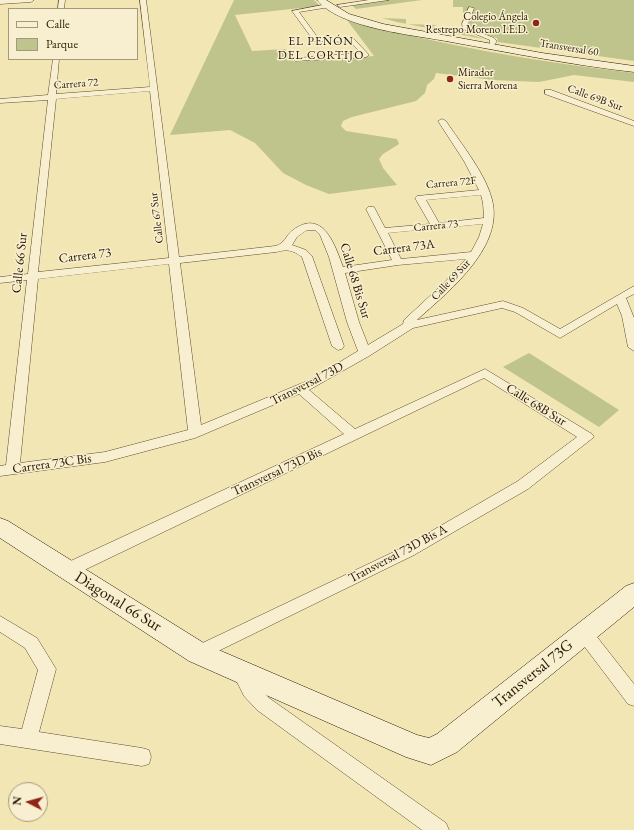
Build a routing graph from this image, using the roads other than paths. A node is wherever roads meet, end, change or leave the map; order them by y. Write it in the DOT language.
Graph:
graph roads {
  1 [pos="31,0"];
  2 [pos="143,0"];
  3 [pos="321,0"];
  4 [pos="386,0"];
  5 [pos="0,2"];
  6 [pos="334,4"];
  7 [pos="471,8"];
  8 [pos="363,19"];
  9 [pos="492,44"];
  10 [pos="56,60"];
  11 [pos="297,60"];
  12 [pos="634,66"];
  13 [pos="634,70"];
  14 [pos="153,89"];
  15 [pos="548,92"];
  16 [pos="53,97"];
  17 [pos="0,101"];
  18 [pos="442,121"];
  19 [pos="634,124"];
  20 [pos="484,192"];
  21 [pos="371,209"];
  22 [pos="488,221"];
  23 [pos="436,226"];
  24 [pos="384,232"];
  25 [pos="287,246"];
  26 [pos="474,255"];
  27 [pos="174,260"];
  28 [pos="398,262"];
  29 [pos="337,271"];
  30 [pos="33,276"];
  31 [pos="0,280"];
  32 [pos="634,289"];
  33 [pos="620,297"];
  34 [pos="409,325"];
  35 [pos="338,346"];
  36 [pos="634,347"];
  37 [pos="365,353"];
  38 [pos="485,373"];
  39 [pos="301,389"];
  40 [pos="195,433"];
  41 [pos="354,436"];
  42 [pos="587,437"];
  43 [pos="105,457"];
  44 [pos="6,471"];
  45 [pos="0,527"];
  46 [pos="68,570"];
  47 [pos="634,594"];
  48 [pos="0,623"];
  49 [pos="584,634"];
  50 [pos="198,653"];
  51 [pos="240,670"];
  52 [pos="634,698"];
  53 [pos="0,736"];
  54 [pos="28,740"];
  55 [pos="431,752"];
  56 [pos="142,757"];
  57 [pos="439,830"];
  1 -- 5 [label="street"];
  2 -- 14 [label="street, Calle 67 Sur"];
  3 -- 6 [label="street"];
  4 -- 6 [label="street"];
  6 -- 8 [label="street"];
  6 -- 11 [label="street"];
  7 -- 9 [label="street"];
  8 -- 9 [label="street, Transversal 60"];
  8 -- 13 [label="street, Transversal 60"];
  9 -- 12 [label="street, Transversal 60"];
  10 -- 16 [label="street, Calle 66 Sur"];
  14 -- 16 [label="street, Carrera 72"];
  14 -- 27 [label="street, Calle 67 Sur"];
  15 -- 19 [label="street, Calle 69B Sur"];
  16 -- 17 [label="street, Carrera 72"];
  16 -- 30 [label="street, Calle 66 Sur"];
  18 -- 20 [label="street, Calle 69 Sur"];
  20 -- 22 [label="street, Calle 69 Sur"];
  20 -- 23 [label="street, Carrera 72F"];
  21 -- 24 [label="street"];
  22 -- 23 [label="street, Carrera 73"];
  22 -- 26 [label="street, Calle 69 Sur"];
  23 -- 24 [label="street, Carrera 73"];
  24 -- 28 [label="street"];
  25 -- 27 [label="street, Carrera 73"];
  25 -- 29 [label="street, Calle 68 Bis Sur"];
  25 -- 35 [label="street"];
  26 -- 28 [label="street, Carrera 73A"];
  26 -- 34 [label="street, Calle 69 Sur"];
  27 -- 30 [label="street, Carrera 73"];
  27 -- 40 [label="street, Calle 67 Sur"];
  28 -- 29 [label="street, Carrera 73A"];
  29 -- 37 [label="street, Calle 68 Bis Sur"];
  30 -- 31 [label="street, Carrera 73"];
  30 -- 44 [label="street, Calle 66 Sur"];
  32 -- 33 [label="street"];
  33 -- 34 [label="street, Transversal 73D"];
  33 -- 36 [label="street"];
  34 -- 37 [label="street, Transversal 73D"];
  37 -- 39 [label="street, Transversal 73D"];
  38 -- 41 [label="street, Transversal 73D Bis"];
  38 -- 42 [label="street, Calle 68B Sur"];
  39 -- 40 [label="street, Transversal 73D"];
  39 -- 41 [label="street"];
  40 -- 43 [label="street, Transversal 73D"];
  41 -- 46 [label="street, Transversal 73D Bis"];
  42 -- 50 [label="street, Transversal 73D Bis A"];
  43 -- 44 [label="street, Carrera 73C Bis"];
  45 -- 46 [label="street, Diagonal 66 Sur"];
  46 -- 50 [label="street, Diagonal 66 Sur"];
  47 -- 49 [label="street, Transversal 73G"];
  48 -- 54 [label="street"];
  49 -- 52 [label="street"];
  49 -- 55 [label="street, Transversal 73G"];
  50 -- 51 [label="street, Diagonal 66 Sur"];
  51 -- 55 [label="street, Diagonal 66 Sur"];
  51 -- 57 [label="street"];
  53 -- 54 [label="street"];
  54 -- 56 [label="street"];
}
